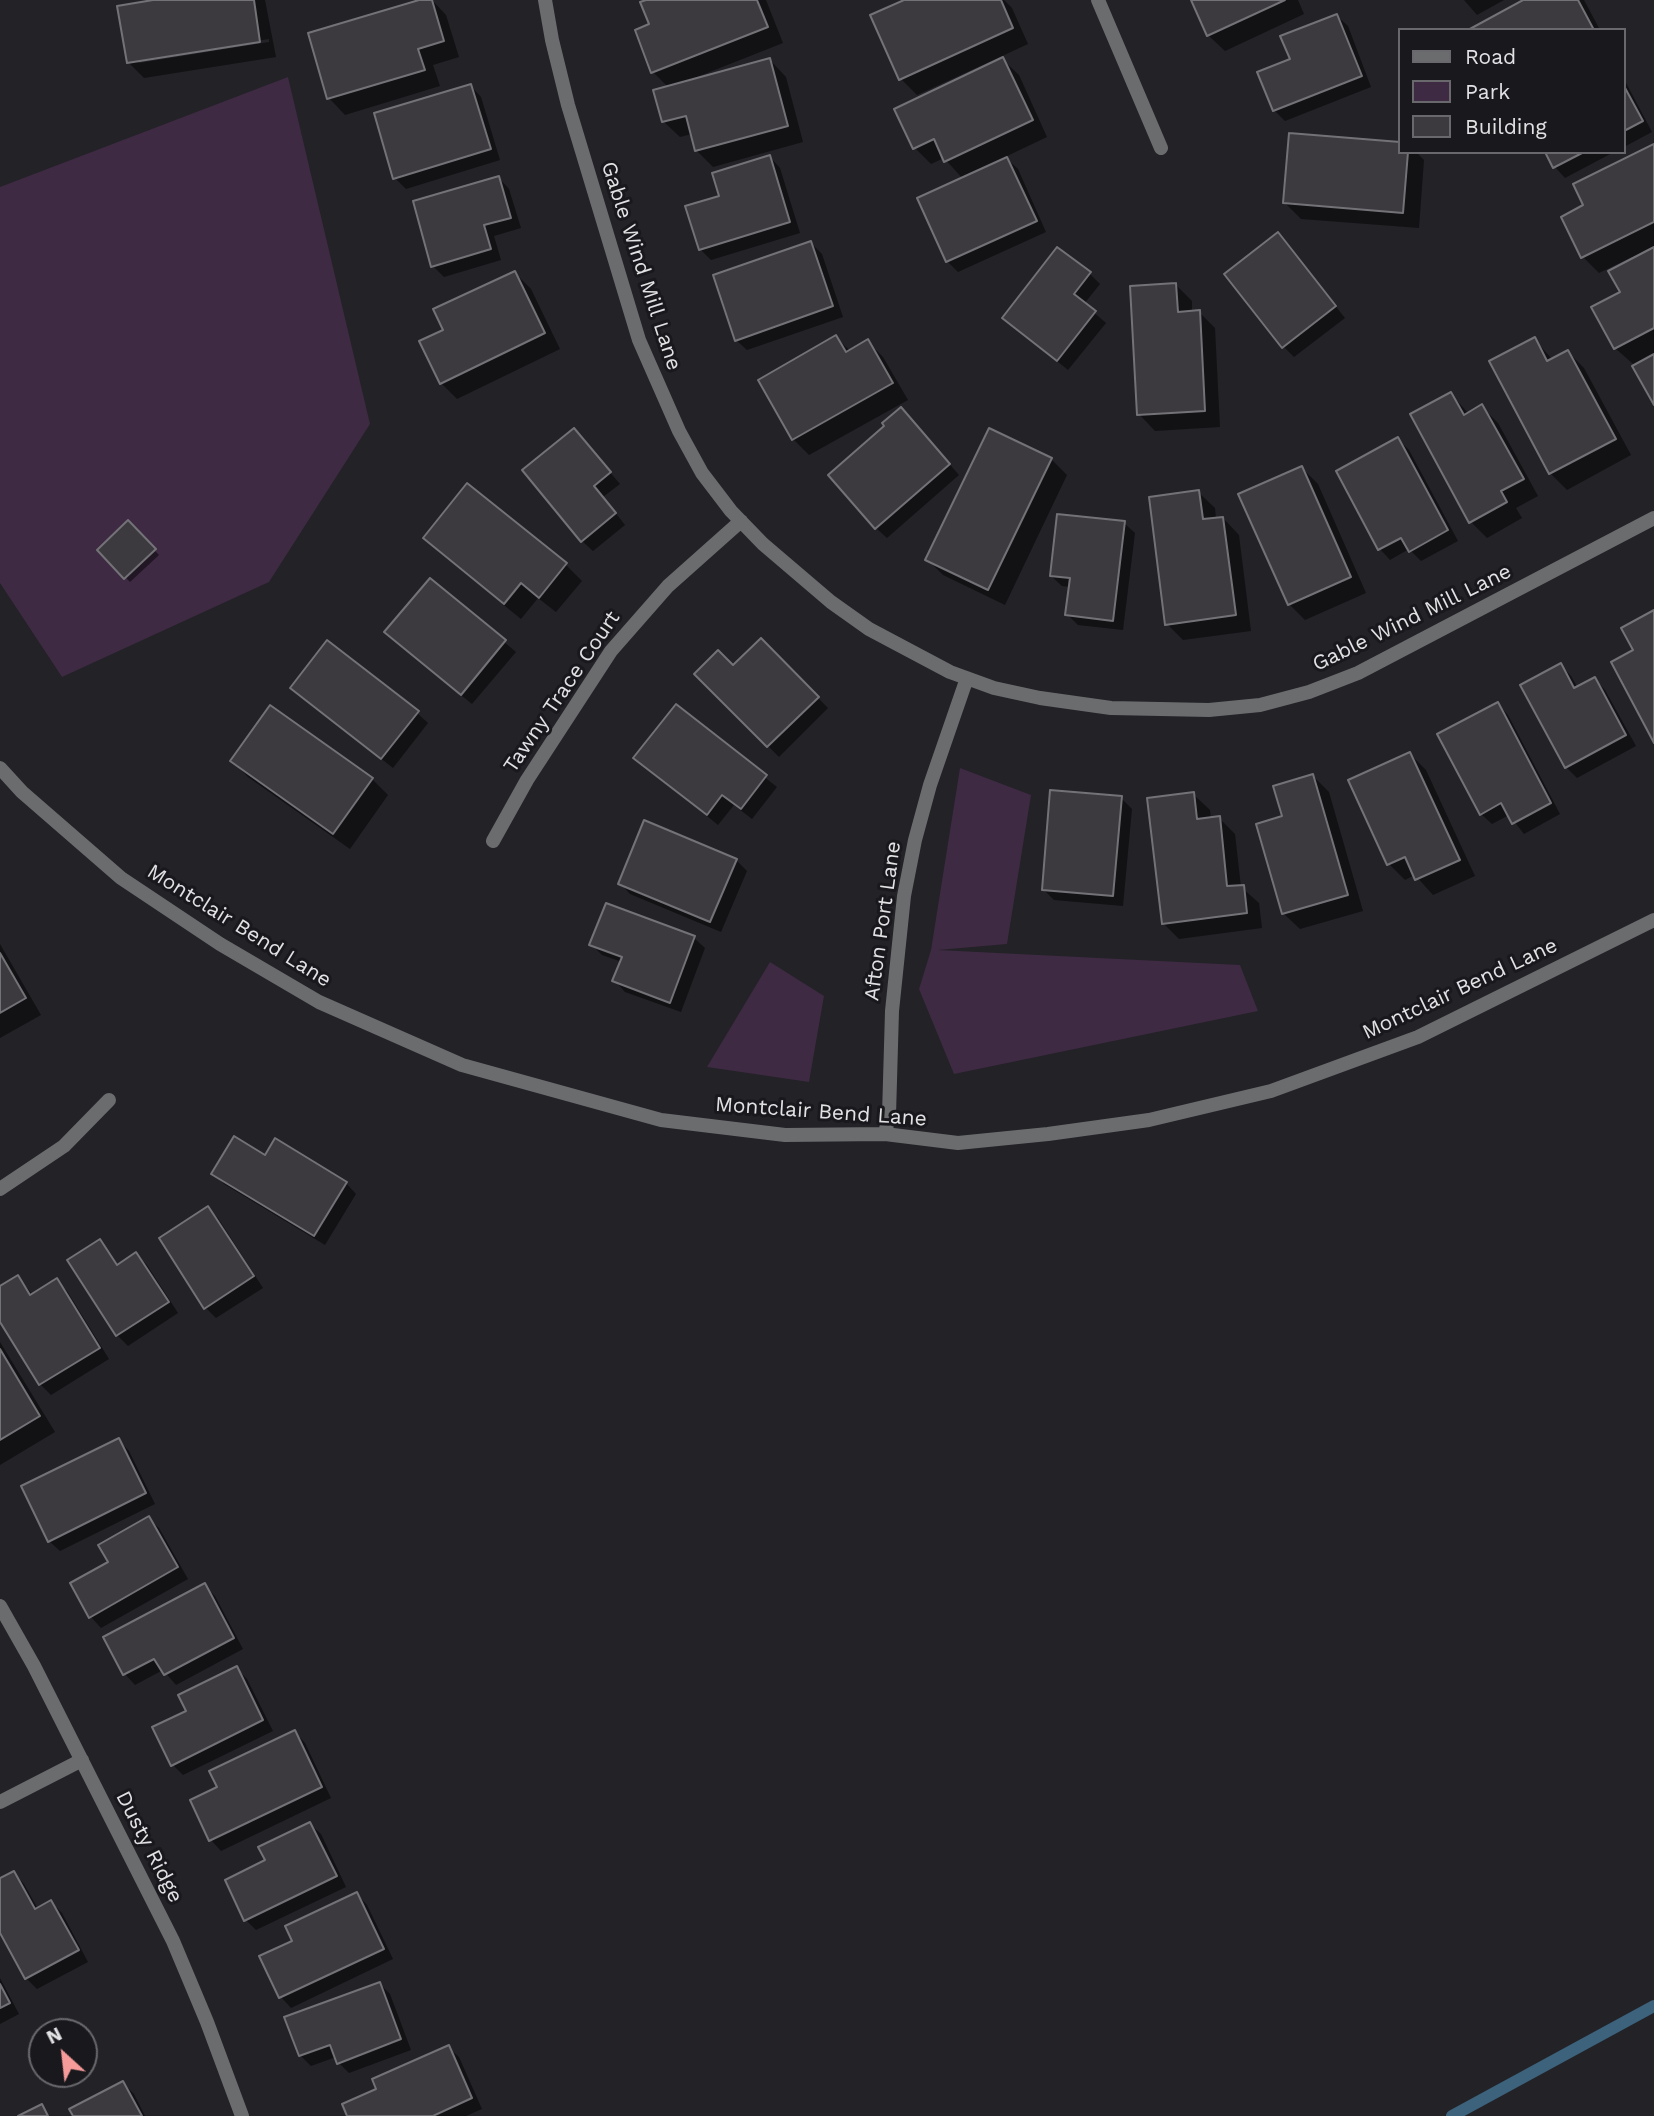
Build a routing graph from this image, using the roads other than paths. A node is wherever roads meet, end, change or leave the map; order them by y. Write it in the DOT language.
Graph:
graph roads {
  1 [pos="545,0"];
  2 [pos="1098,0"];
  3 [pos="1161,148"];
  4 [pos="1654,517"];
  5 [pos="741,521"];
  6 [pos="967,678"];
  7 [pos="0,768"];
  8 [pos="493,841"];
  9 [pos="1654,920"];
  10 [pos="109,1100"];
  11 [pos="885,1134"];
  12 [pos="0,1189"];
  13 [pos="0,1606"];
  14 [pos="82,1760"];
  15 [pos="0,1802"];
  16 [pos="242,2116"];
  1 -- 5 [label="street, Gable Wind Mill Lane"];
  2 -- 3 [label="street"];
  4 -- 6 [label="street, Gable Wind Mill Lane"];
  5 -- 6 [label="street, Gable Wind Mill Lane"];
  5 -- 8 [label="street, Tawny Trace Court"];
  6 -- 11 [label="street, Afton Port Lane"];
  7 -- 11 [label="street, Montclair Bend Lane"];
  9 -- 11 [label="street, Montclair Bend Lane"];
  10 -- 12 [label="street"];
  13 -- 14 [label="street, Dusty Ridge"];
  14 -- 15 [label="street"];
  14 -- 16 [label="street, Dusty Ridge"];
}
